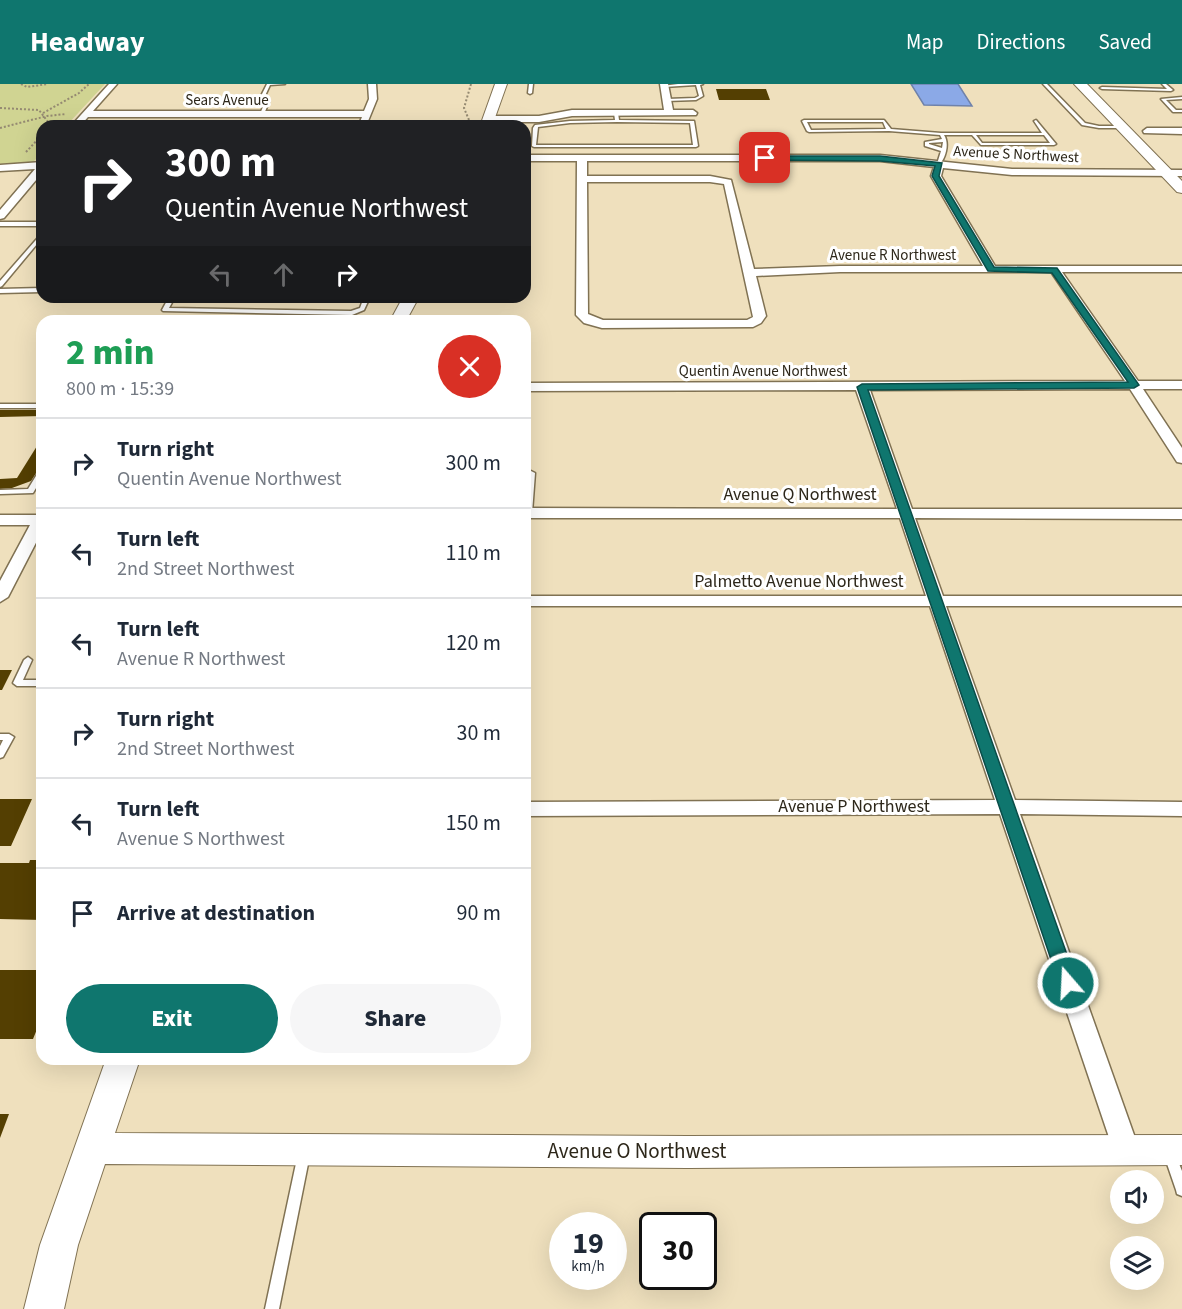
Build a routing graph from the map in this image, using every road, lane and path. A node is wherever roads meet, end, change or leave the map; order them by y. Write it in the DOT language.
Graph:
graph roads {
  1 [pos="21,84"];
  2 [pos="48,84"];
  3 [pos="89,84"];
  4 [pos="113,84"];
  5 [pos="283,84"];
  6 [pos="372,84"];
  7 [pos="471,84"];
  8 [pos="477,84"];
  9 [pos="501,84"];
  10 [pos="531,84"];
  11 [pos="699,84"];
  12 [pos="1045,84"];
  13 [pos="1080,84"];
  14 [pos="664,85"];
  15 [pos="1100,86"];
  16 [pos="1126,86"];
  17 [pos="1149,86"];
  18 [pos="1159,86"];
  19 [pos="530,93"];
  20 [pos="1182,98"];
  21 [pos="667,100"];
  22 [pos="1117,103"];
  23 [pos="0,108"];
  24 [pos="1182,111"];
  25 [pos="669,113"];
  26 [pos="693,113"];
  27 [pos="86,114"];
  28 [pos="261,114"];
  29 [pos="367,114"];
  30 [pos="44,115"];
  31 [pos="616,117"];
  32 [pos="47,120"];
  33 [pos="80,120"];
  34 [pos="364,120"];
  35 [pos="469,120"];
  36 [pos="489,120"];
  37 [pos="514,120"];
  38 [pos="1036,121"];
  39 [pos="1122,127"];
  40 [pos="0,128"];
  41 [pos="1143,128"];
  42 [pos="889,130"];
  43 [pos="1182,131"];
  44 [pos="941,134"];
  45 [pos="973,134"];
  46 [pos="1045,134"];
  47 [pos="945,140"];
  48 [pos="577,146"];
  49 [pos="944,150"];
  50 [pos="1174,156"];
  51 [pos="531,158"];
  52 [pos="579,158"];
  53 [pos="939,164"];
  54 [pos="36,166"];
  55 [pos="0,168"];
  56 [pos="1166,172"];
  57 [pos="1182,172"];
  58 [pos="36,173"];
  59 [pos="583,179"];
  60 [pos="1182,189"];
  61 [pos="0,216"];
  62 [pos="0,224"];
  63 [pos="36,224"];
  64 [pos="36,242"];
  65 [pos="991,269"];
  66 [pos="1182,269"];
  67 [pos="1054,270"];
  68 [pos="748,273"];
  69 [pos="0,285"];
  70 [pos="36,290"];
  71 [pos="0,291"];
  72 [pos="169,303"];
  73 [pos="364,303"];
  74 [pos="1134,385"];
  75 [pos="1182,385"];
  76 [pos="531,387"];
  77 [pos="862,387"];
  78 [pos="0,406"];
  79 [pos="36,406"];
  80 [pos="1182,459"];
  81 [pos="36,482"];
  82 [pos="0,492"];
  83 [pos="531,513"];
  84 [pos="1182,513"];
  85 [pos="904,514"];
  86 [pos="0,520"];
  87 [pos="36,520"];
  88 [pos="36,529"];
  89 [pos="0,597"];
  90 [pos="934,600"];
  91 [pos="531,601"];
  92 [pos="1182,601"];
  93 [pos="28,660"];
  94 [pos="36,683"];
  95 [pos="0,737"];
  96 [pos="0,755"];
  97 [pos="1006,807"];
  98 [pos="531,808"];
  99 [pos="1182,809"];
  100 [pos="121,1065"];
  101 [pos="92,1148"];
  102 [pos="306,1149"];
  103 [pos="1126,1149"];
  104 [pos="1175,1150"];
  105 [pos="1182,1188"];
  106 [pos="44,1309"];
  107 [pos="272,1309"];
  1 -- 2 [label="path"];
  3 -- 30 [label="path"];
  4 -- 27 [label="street"];
  5 -- 28 [label="lane"];
  6 -- 29 [label="street"];
  7 -- 8 [label="path"];
  7 -- 35 [label="path"];
  9 -- 36 [label="street"];
  10 -- 19 [label="lane"];
  11 -- 14 [label="lane"];
  11 -- 21 [label="lane"];
  12 -- 39 [label="lane"];
  13 -- 39 [label="street"];
  14 -- 21 [label="street"];
  15 -- 16 [label="lane"];
  15 -- 22 [label="street"];
  16 -- 17 [label="lane"];
  17 -- 18 [label="lane"];
  20 -- 24 [label="lane"];
  21 -- 25 [label="street"];
  23 -- 30 [label="path"];
  25 -- 26 [label="street"];
  25 -- 31 [label="street"];
  27 -- 28 [label="street, Sears Avenue"];
  27 -- 30 [label="path"];
  27 -- 33 [label="street"];
  28 -- 29 [label="street, Sears Avenue"];
  29 -- 34 [label="street"];
  30 -- 32 [label="path"];
  30 -- 40 [label="path"];
  31 -- 37 [label="street"];
  31 -- 48 [label="lane"];
  31 -- 48 [label="lane"];
  38 -- 46 [label="lane"];
  39 -- 56 [label="street"];
  41 -- 43 [label="street"];
  41 -- 50 [label="street"];
  42 -- 42 [label="lane"];
  42 -- 44 [label="lane"];
  44 -- 45 [label="lane"];
  44 -- 47 [label="lane"];
  45 -- 46 [label="lane"];
  45 -- 46 [label="lane"];
  47 -- 49 [label="lane"];
  47 -- 49 [label="lane"];
  48 -- 52 [label="lane"];
  49 -- 53 [label="lane"];
  51 -- 52 [label="street, Avenue S Northwest"];
  52 -- 53 [label="street, Avenue S Northwest"];
  52 -- 59 [label="street"];
  53 -- 56 [label="street, Avenue S Northwest"];
  53 -- 65 [label="street"];
  54 -- 55 [label="street"];
  56 -- 57 [label="street, Avenue S Northwest"];
  56 -- 60 [label="street"];
  58 -- 61 [label="street"];
  59 -- 68 [label="street"];
  59 -- 68 [label="street"];
  62 -- 63 [label="lane"];
  64 -- 69 [label="lane"];
  65 -- 67 [label="street, Avenue R Northwest"];
  65 -- 68 [label="street, Avenue R Northwest"];
  66 -- 67 [label="street, Avenue R Northwest"];
  67 -- 74 [label="street"];
  70 -- 71 [label="lane"];
  72 -- 73 [label="lane"];
  74 -- 75 [label="street, Quentin Avenue Northwest"];
  74 -- 77 [label="street, Quentin Avenue Northwest"];
  74 -- 80 [label="street"];
  76 -- 77 [label="street, Quentin Avenue Northwest"];
  77 -- 85 [label="street"];
  78 -- 79 [label="lane"];
  81 -- 82 [label="lane"];
  83 -- 85 [label="street, Avenue Q Northwest"];
  84 -- 85 [label="street, Avenue Q Northwest"];
  85 -- 90 [label="street"];
  86 -- 87 [label="street"];
  88 -- 89 [label="street"];
  90 -- 91 [label="street, Palmetto Avenue Northwest"];
  90 -- 92 [label="street, Palmetto Avenue Northwest"];
  90 -- 97 [label="street"];
  93 -- 94 [label="lane"];
  95 -- 96 [label="lane"];
  97 -- 98 [label="street, Avenue P Northwest"];
  97 -- 99 [label="street, Avenue P Northwest"];
  97 -- 103 [label="street"];
  100 -- 101 [label="street"];
  101 -- 102 [label="street, Avenue O Northwest"];
  101 -- 106 [label="street"];
  102 -- 103 [label="street, Avenue O Northwest"];
  102 -- 107 [label="lane"];
  103 -- 104 [label="street, Avenue O Northwest"];
  104 -- 105 [label="lane"];
}
